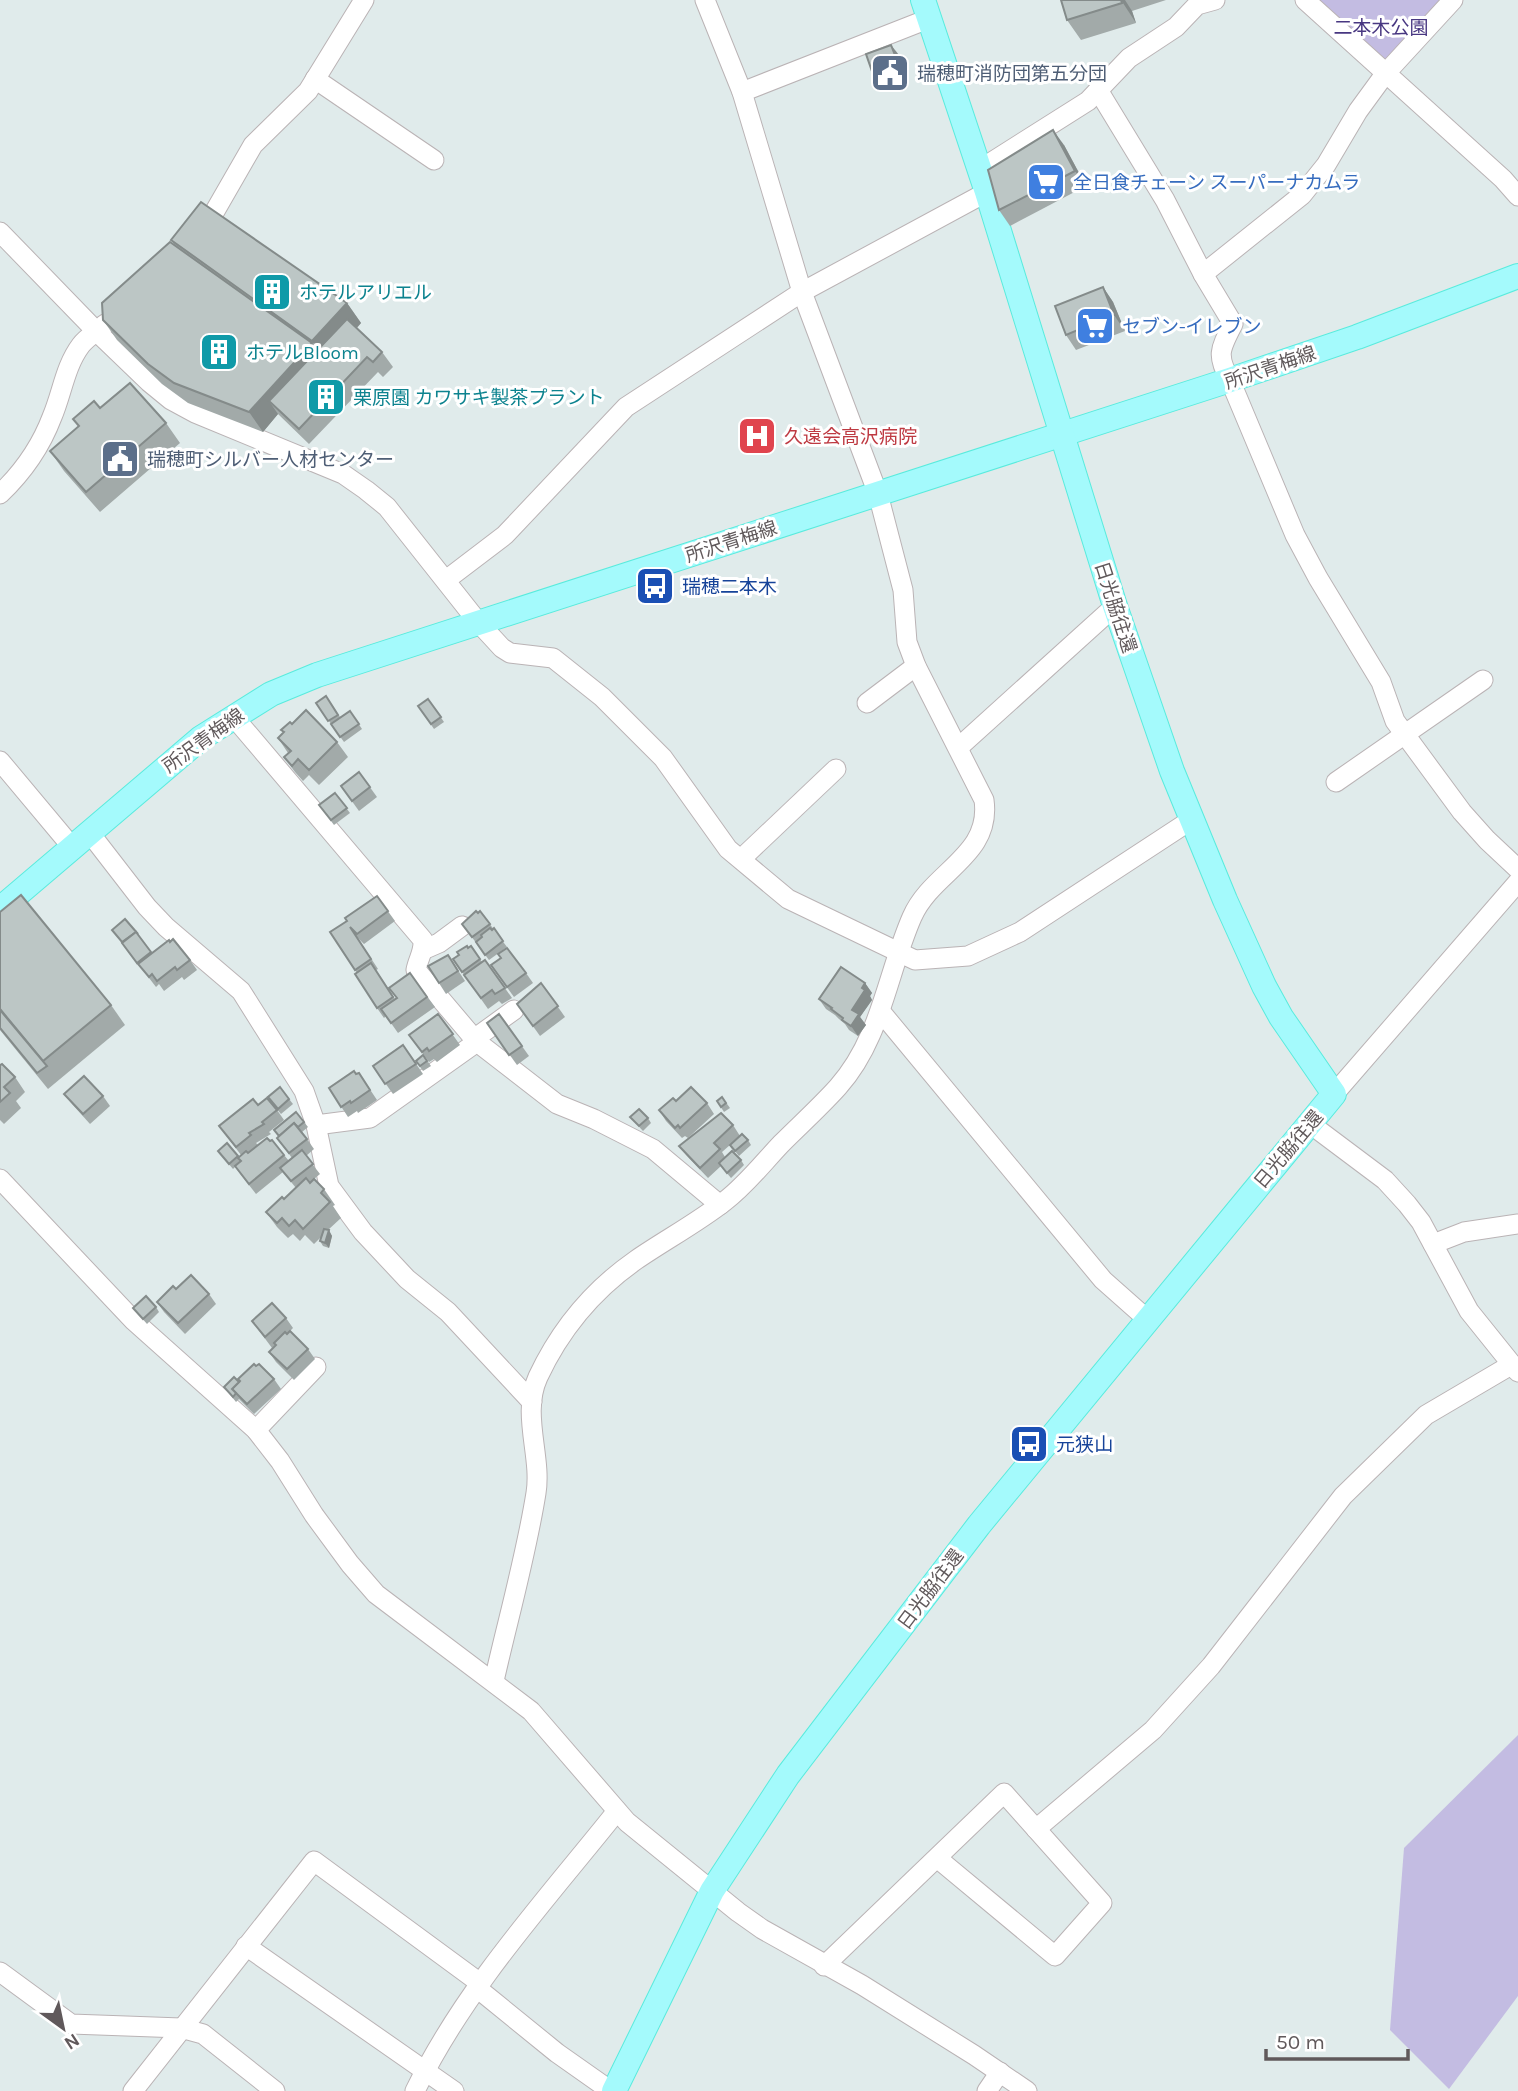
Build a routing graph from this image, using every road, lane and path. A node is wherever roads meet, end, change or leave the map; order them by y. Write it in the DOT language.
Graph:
graph roads {
  1 [pos="364,0"];
  2 [pos="705,0"];
  3 [pos="1215,0"];
  4 [pos="1305,0"];
  5 [pos="1453,0"];
  6 [pos="928,6"];
  7 [pos="1385,74"];
  8 [pos="315,79"];
  9 [pos="1098,90"];
  10 [pos="742,92"];
  11 [pos="434,160"];
  12 [pos="983,181"];
  13 [pos="1518,196"];
  14 [pos="0,232"];
  15 [pos="185,247"];
  16 [pos="1203,274"];
  17 [pos="1518,276"];
  18 [pos="802,292"];
  19 [pos="117,312"];
  20 [pos="97,332"];
  21 [pos="1230,380"];
  22 [pos="1062,435"];
  23 [pos="0,494"];
  24 [pos="878,494"];
  25 [pos="446,580"];
  26 [pos="1115,606"];
  27 [pos="478,622"];
  28 [pos="916,666"];
  29 [pos="1483,680"];
  30 [pos="867,703"];
  31 [pos="233,716"];
  32 [pos="1405,734"];
  33 [pos="959,747"];
  34 [pos="0,761"];
  35 [pos="836,769"];
  36 [pos="1336,782"];
  37 [pos="1191,820"];
  38 [pos="80,840"];
  39 [pos="741,859"];
  40 [pos="1518,869"];
  41 [pos="1518,882"];
  42 [pos="0,909"];
  43 [pos="462,926"];
  44 [pos="424,950"];
  45 [pos="900,954"];
  46 [pos="514,1010"];
  47 [pos="881,1012"];
  48 [pos="475,1041"];
  49 [pos="1334,1094"];
  50 [pos="1309,1123"];
  51 [pos="316,1125"];
  52 [pos="0,1180"];
  53 [pos="720,1205"];
  54 [pos="1518,1224"];
  55 [pos="1433,1244"];
  56 [pos="1147,1319"];
  57 [pos="316,1367"];
  58 [pos="1515,1368"];
  59 [pos="532,1402"];
  60 [pos="256,1430"];
  61 [pos="494,1681"];
  62 [pos="617,1811"];
  63 [pos="1036,1829"];
  64 [pos="937,1858"];
  65 [pos="712,1891"];
  66 [pos="246,1946"];
  67 [pos="824,1966"];
  68 [pos="0,1972"];
  69 [pos="479,1985"];
  70 [pos="181,2028"];
  71 [pos="425,2071"];
  72 [pos="1000,2072"];
  73 [pos="133,2091"];
  74 [pos="275,2091"];
  75 [pos="415,2091"];
  76 [pos="454,2091"];
  77 [pos="613,2091"];
  78 [pos="987,2091"];
  79 [pos="1027,2091"];
  1 -- 8 [label="street"];
  2 -- 10 [label="street"];
  3 -- 9 [label="street"];
  4 -- 7 [label="street"];
  5 -- 7 [label="street"];
  6 -- 10 [label="street"];
  6 -- 12 [label="main road, 日光脇往還"];
  7 -- 13 [label="street"];
  7 -- 16 [label="street"];
  8 -- 11 [label="street"];
  8 -- 15 [label="street"];
  9 -- 12 [label="street"];
  9 -- 16 [label="street"];
  10 -- 18 [label="street"];
  12 -- 18 [label="street"];
  12 -- 22 [label="main road, 日光脇往還"];
  14 -- 20 [label="street"];
  16 -- 21 [label="street"];
  17 -- 21 [label="main road, 所沢青梅線"];
  18 -- 24 [label="street"];
  18 -- 25 [label="street"];
  19 -- 20 [label="street"];
  20 -- 23 [label="street"];
  20 -- 25 [label="street"];
  21 -- 22 [label="main road, 所沢青梅線"];
  21 -- 32 [label="street"];
  22 -- 24 [label="main road, 所沢青梅線"];
  22 -- 26 [label="main road, 日光脇往還"];
  24 -- 27 [label="main road, 所沢青梅線"];
  24 -- 28 [label="street"];
  25 -- 27 [label="street"];
  26 -- 33 [label="street"];
  26 -- 37 [label="main road, 日光脇往還"];
  27 -- 31 [label="main road, 所沢青梅線"];
  27 -- 39 [label="street"];
  28 -- 30 [label="street"];
  28 -- 33 [label="street"];
  29 -- 32 [label="street"];
  31 -- 38 [label="main road, 所沢青梅線"];
  31 -- 44 [label="street"];
  32 -- 36 [label="street"];
  32 -- 40 [label="street"];
  33 -- 45 [label="street"];
  34 -- 38 [label="street"];
  35 -- 39 [label="street"];
  37 -- 45 [label="street"];
  37 -- 49 [label="main road, 日光脇往還"];
  38 -- 42 [label="main road, 所沢青梅線"];
  38 -- 51 [label="street"];
  39 -- 45 [label="street"];
  41 -- 49 [label="street"];
  43 -- 44 [label="street"];
  44 -- 48 [label="street"];
  45 -- 47 [label="street"];
  46 -- 48 [label="street"];
  47 -- 53 [label="street"];
  47 -- 56 [label="street"];
  48 -- 51 [label="street"];
  48 -- 53 [label="street"];
  49 -- 50 [label="main road, 日光脇往還"];
  50 -- 55 [label="street"];
  50 -- 56 [label="main road, 日光脇往還"];
  51 -- 59 [label="street"];
  52 -- 60 [label="street"];
  53 -- 59 [label="street"];
  54 -- 55 [label="street"];
  55 -- 58 [label="street"];
  56 -- 65 [label="main road, 日光脇往還"];
  57 -- 60 [label="street"];
  58 -- 63 [label="street"];
  59 -- 61 [label="street"];
  60 -- 61 [label="street"];
  61 -- 62 [label="street"];
  62 -- 65 [label="street"];
  62 -- 69 [label="street"];
  63 -- 64 [label="street"];
  63 -- 64 [label="street"];
  64 -- 67 [label="street"];
  65 -- 67 [label="street"];
  65 -- 77 [label="main road, 日光脇往還"];
  66 -- 69 [label="street"];
  66 -- 70 [label="street"];
  66 -- 71 [label="street"];
  67 -- 72 [label="street"];
  68 -- 70 [label="street"];
  69 -- 71 [label="street"];
  69 -- 77 [label="street"];
  70 -- 73 [label="street"];
  70 -- 74 [label="street"];
  71 -- 75 [label="street"];
  71 -- 76 [label="street"];
  72 -- 78 [label="street"];
  72 -- 79 [label="street"];
}
